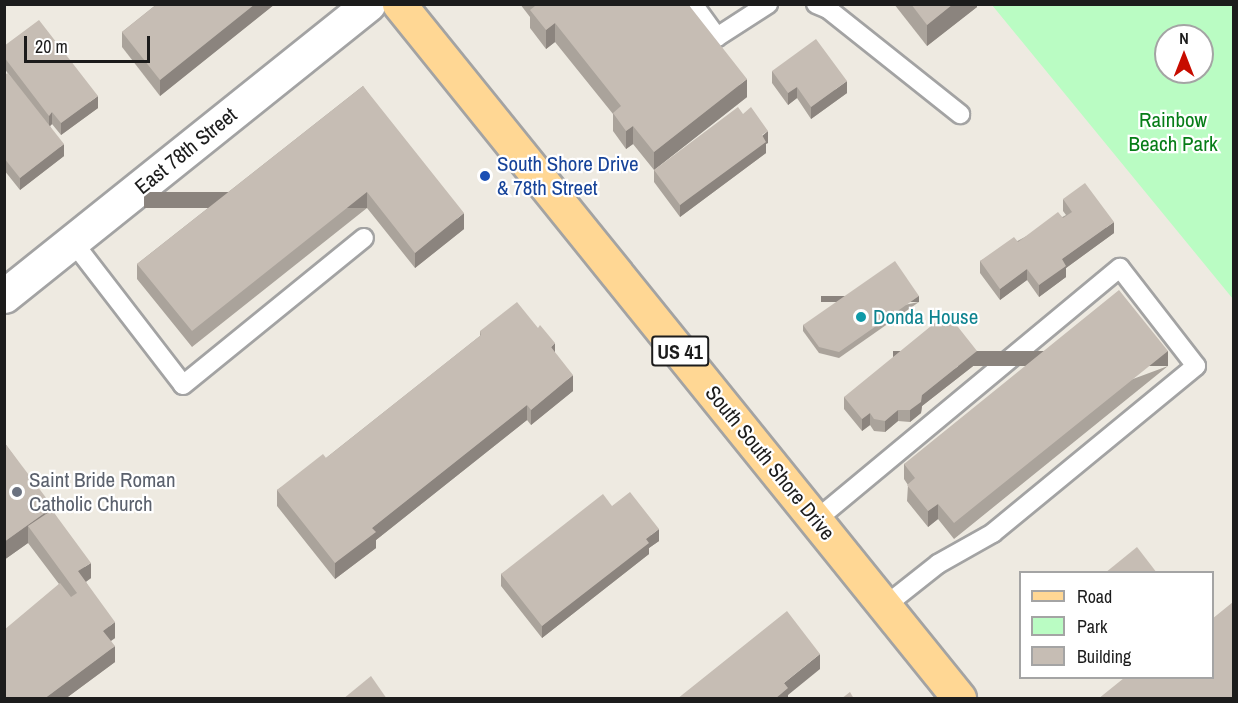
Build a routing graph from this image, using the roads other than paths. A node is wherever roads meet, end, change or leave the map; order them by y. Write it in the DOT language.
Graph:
graph roads {
  1 [pos="368,4"];
  2 [pos="399,4"];
  3 [pos="693,4"];
  4 [pos="768,4"];
  5 [pos="816,4"];
  6 [pos="960,114"];
  7 [pos="364,238"];
  8 [pos="73,242"];
  9 [pos="4,296"];
  10 [pos="816,520"];
  11 [pos="885,606"];
  12 [pos="958,698"];
  1 -- 8 [label="street, East 78th Street"];
  2 -- 10 [label="main road, South South Shore Drive / US 41"];
  3 -- 4 [label="lane"];
  5 -- 6 [label="lane"];
  7 -- 8 [label="lane"];
  8 -- 9 [label="street, East 78th Street"];
  10 -- 11 [label="main road, South South Shore Drive / US 41"];
  10 -- 11 [label="lane"];
  11 -- 12 [label="main road, South South Shore Drive / US 41"];
}
